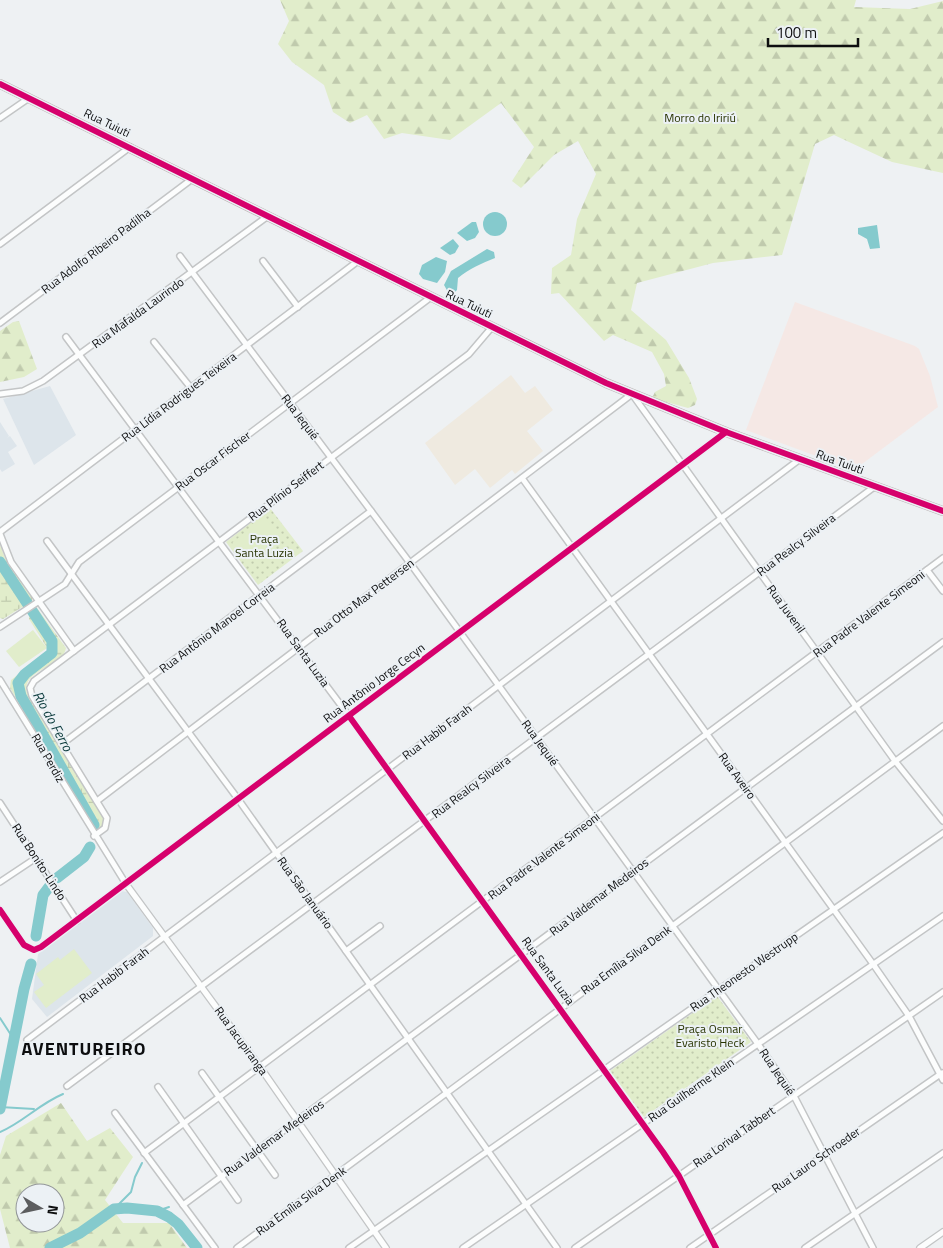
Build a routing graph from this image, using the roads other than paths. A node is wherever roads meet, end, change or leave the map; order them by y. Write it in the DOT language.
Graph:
graph roads {
  1 [pos="0,84"];
  2 [pos="29,98"];
  3 [pos="0,118"];
  4 [pos="130,147"];
  5 [pos="192,179"];
  6 [pos="268,216"];
  7 [pos="0,244"];
  8 [pos="180,256"];
  9 [pos="263,261"];
  10 [pos="358,262"];
  11 [pos="192,273"];
  12 [pos="431,298"];
  13 [pos="298,307"];
  14 [pos="0,323"];
  15 [pos="492,327"];
  16 [pos="66,337"];
  17 [pos="154,342"];
  18 [pos="247,346"];
  19 [pos="80,356"];
  20 [pos="191,388"];
  21 [pos="0,394"];
  22 [pos="632,394"];
  23 [pos="290,403"];
  24 [pos="136,430"];
  25 [pos="726,432"];
  26 [pos="331,457"];
  27 [pos="800,459"];
  28 [pos="682,465"];
  29 [pos="522,478"];
  30 [pos="179,487"];
  31 [pos="874,487"];
  32 [pos="371,511"];
  33 [pos="943,511"];
  34 [pos="721,518"];
  35 [pos="0,533"];
  36 [pos="47,541"];
  37 [pos="219,541"];
  38 [pos="573,548"];
  39 [pos="943,558"];
  40 [pos="410,563"];
  41 [pos="927,570"];
  42 [pos="759,572"];
  43 [pos="72,575"];
  44 [pos="943,591"];
  45 [pos="260,595"];
  46 [pos="611,601"];
  47 [pos="36,603"];
  48 [pos="109,624"];
  49 [pos="0,627"];
  50 [pos="460,632"];
  51 [pos="943,642"];
  52 [pos="299,647"];
  53 [pos="74,651"];
  54 [pos="817,652"];
  55 [pos="649,654"];
  56 [pos="149,678"];
  57 [pos="0,680"];
  58 [pos="499,685"];
  59 [pos="856,706"];
  60 [pos="349,716"];
  61 [pos="943,726"];
  62 [pos="188,732"];
  63 [pos="707,734"];
  64 [pos="537,738"];
  65 [pos="62,744"];
  66 [pos="896,761"];
  67 [pos="388,769"];
  68 [pos="746,788"];
  69 [pos="238,800"];
  70 [pos="97,801"];
  71 [pos="0,803"];
  72 [pos="595,818"];
  73 [pos="426,820"];
  74 [pos="943,821"];
  75 [pos="943,833"];
  76 [pos="94,836"];
  77 [pos="786,842"];
  78 [pos="276,853"];
  79 [pos="36,858"];
  80 [pos="633,871"];
  81 [pos="0,882"];
  82 [pos="126,884"];
  83 [pos="483,900"];
  84 [pos="313,904"];
  85 [pos="834,909"];
  86 [pos="0,910"];
  87 [pos="943,916"];
  88 [pos="77,920"];
  89 [pos="380,926"];
  90 [pos="673,926"];
  91 [pos="164,937"];
  92 [pos="346,951"];
  93 [pos="522,954"];
  94 [pos="873,964"];
  95 [pos="370,984"];
  96 [pos="201,987"];
  97 [pos="719,989"];
  98 [pos="943,992"];
  99 [pos="561,1009"];
  100 [pos="909,1016"];
  101 [pos="408,1038"];
  102 [pos="27,1040"];
  103 [pos="758,1044"];
  104 [pos="260,1067"];
  105 [pos="604,1070"];
  106 [pos="202,1074"];
  107 [pos="942,1076"];
  108 [pos="67,1086"];
  109 [pos="158,1087"];
  110 [pos="448,1092"];
  111 [pos="794,1096"];
  112 [pos="219,1097"];
  113 [pos="115,1113"];
  114 [pos="297,1120"];
  115 [pos="183,1124"];
  116 [pos="643,1124"];
  117 [pos="257,1150"];
  118 [pos="489,1150"];
  119 [pos="943,1152"];
  120 [pos="144,1153"];
  121 [pos="824,1154"];
  122 [pos="275,1175"];
  123 [pos="221,1176"];
  124 [pos="335,1176"];
  125 [pos="679,1176"];
  126 [pos="238,1200"];
  127 [pos="526,1204"];
  128 [pos="183,1205"];
  129 [pos="855,1213"];
  130 [pos="374,1230"];
  131 [pos="943,1232"];
  132 [pos="709,1235"];
  133 [pos="215,1248"];
  134 [pos="237,1248"];
  135 [pos="349,1248"];
  136 [pos="386,1248"];
  137 [pos="463,1248"];
  138 [pos="556,1248"];
  139 [pos="575,1248"];
  140 [pos="690,1248"];
  141 [pos="716,1248"];
  142 [pos="805,1248"];
  143 [pos="873,1248"];
  144 [pos="920,1248"];
  1 -- 2 [label="main road, Rua Tuiuti"];
  2 -- 3 [label="street"];
  2 -- 4 [label="main road, Rua Tuiuti"];
  4 -- 5 [label="main road, Rua Tuiuti"];
  4 -- 7 [label="street"];
  5 -- 6 [label="main road, Rua Tuiuti"];
  5 -- 14 [label="street, Rua Adolfo Ribeiro Padilha"];
  6 -- 10 [label="main road, Rua Tuiuti"];
  6 -- 11 [label="street, Rua Mafalda Laurindo"];
  8 -- 11 [label="street, Rua Jequié"];
  9 -- 13 [label="street"];
  10 -- 12 [label="main road, Rua Tuiuti"];
  10 -- 13 [label="street, Rua Lídia Rodrigues Teixeira"];
  11 -- 18 [label="street, Rua Jequié"];
  11 -- 19 [label="street, Rua Mafalda Laurindo"];
  12 -- 15 [label="main road, Rua Tuiuti"];
  12 -- 23 [label="street, Rua Oscar Fischer"];
  13 -- 18 [label="street, Rua Lídia Rodrigues Teixeira"];
  15 -- 22 [label="main road, Rua Tuiuti"];
  15 -- 26 [label="street, Rua Plínio Seiffert"];
  16 -- 19 [label="street, Rua Santa Luzia"];
  17 -- 20 [label="street"];
  18 -- 20 [label="street, Rua Lídia Rodrigues Teixeira"];
  18 -- 23 [label="street, Rua Jequié"];
  19 -- 21 [label="street, Rua Mafalda Laurindo"];
  19 -- 24 [label="street, Rua Santa Luzia"];
  20 -- 24 [label="street, Rua Lídia Rodrigues Teixeira"];
  22 -- 25 [label="main road, Rua Tuiuti"];
  22 -- 28 [label="street, Rua Juvenil"];
  22 -- 29 [label="street, Rua Otto Max Pettersen"];
  23 -- 26 [label="street, Rua Jequié"];
  23 -- 30 [label="street, Rua Oscar Fischer"];
  24 -- 30 [label="street, Rua Santa Luzia"];
  24 -- 35 [label="street, Rua Lídia Rodrigues Teixeira"];
  25 -- 27 [label="main road, Rua Tuiuti"];
  25 -- 28 [label="street, Rua Antônio Jorge Cecyn"];
  26 -- 32 [label="street, Rua Jequié"];
  26 -- 37 [label="street, Rua Plínio Seiffert"];
  27 -- 31 [label="main road, Rua Tuiuti"];
  27 -- 34 [label="street, Rua Habib Farah"];
  28 -- 34 [label="street, Rua Juvenil"];
  28 -- 38 [label="street, Rua Antônio Jorge Cecyn"];
  29 -- 38 [label="street, Rua Aveiro"];
  29 -- 40 [label="street, Rua Otto Max Pettersen"];
  30 -- 37 [label="street, Rua Santa Luzia"];
  30 -- 43 [label="street, Rua Oscar Fischer"];
  31 -- 33 [label="main road, Rua Tuiuti"];
  31 -- 42 [label="street, Rua Realcy Silveira"];
  32 -- 40 [label="street, Rua Jequié"];
  32 -- 45 [label="street, Rua Antônio Manoel Correia"];
  34 -- 42 [label="street, Rua Juvenil"];
  34 -- 46 [label="street, Rua Habib Farah"];
  35 -- 47 [label="street"];
  36 -- 43 [label="street, Rua São Januário"];
  37 -- 45 [label="street, Rua Santa Luzia"];
  37 -- 48 [label="street, Rua Plínio Seiffert"];
  38 -- 46 [label="street, Rua Aveiro"];
  38 -- 50 [label="street, Rua Antônio Jorge Cecyn"];
  39 -- 41 [label="street, Rua Padre Valente Simeoni"];
  40 -- 50 [label="street, Rua Jequié"];
  40 -- 52 [label="street, Rua Otto Max Pettersen"];
  41 -- 44 [label="street"];
  41 -- 54 [label="street, Rua Padre Valente Simeoni"];
  42 -- 54 [label="street, Rua Juvenil"];
  42 -- 55 [label="street, Rua Realcy Silveira"];
  43 -- 47 [label="street, Rua Oscar Fischer"];
  43 -- 48 [label="street, Rua São Januário"];
  45 -- 52 [label="street, Rua Santa Luzia"];
  45 -- 56 [label="street, Rua Antônio Manoel Correia"];
  46 -- 55 [label="street, Rua Aveiro"];
  46 -- 58 [label="street, Rua Habib Farah"];
  47 -- 49 [label="street, Rua Oscar Fischer"];
  47 -- 53 [label="street"];
  48 -- 53 [label="street, Rua Plínio Seiffert"];
  48 -- 56 [label="street, Rua São Januário"];
  50 -- 58 [label="street, Rua Jequié"];
  50 -- 60 [label="street, Rua Antônio Jorge Cecyn"];
  51 -- 59 [label="street, Rua Valdemar Medeiros"];
  52 -- 60 [label="street, Rua Santa Luzia"];
  52 -- 62 [label="street, Rua Otto Max Pettersen"];
  53 -- 65 [label="street, Rua Plínio Seiffert"];
  54 -- 59 [label="street, Rua Juvenil"];
  54 -- 63 [label="street, Rua Padre Valente Simeoni"];
  55 -- 63 [label="street, Rua Aveiro"];
  55 -- 64 [label="street, Rua Realcy Silveira"];
  56 -- 62 [label="street, Rua São Januário"];
  56 -- 65 [label="street, Rua Antônio Manoel Correia"];
  57 -- 76 [label="street, Rua Perdiz"];
  58 -- 64 [label="street, Rua Jequié"];
  58 -- 67 [label="street, Rua Habib Farah"];
  59 -- 66 [label="street, Rua Juvenil"];
  59 -- 68 [label="street, Rua Valdemar Medeiros"];
  60 -- 67 [label="street, Rua Santa Luzia"];
  60 -- 69 [label="street, Rua Antônio Jorge Cecyn"];
  61 -- 66 [label="street, Rua Emília Silva Denk"];
  62 -- 69 [label="street, Rua São Januário"];
  62 -- 70 [label="street, Rua Otto Max Pettersen"];
  63 -- 68 [label="street, Rua Aveiro"];
  63 -- 72 [label="street, Rua Padre Valente Simeoni"];
  64 -- 72 [label="street, Rua Jequié"];
  64 -- 73 [label="street, Rua Realcy Silveira"];
  65 -- 70 [label="street"];
  66 -- 74 [label="street, Rua Juvenil"];
  66 -- 77 [label="street, Rua Emília Silva Denk"];
  67 -- 73 [label="street, Rua Santa Luzia"];
  67 -- 78 [label="street, Rua Habib Farah"];
  68 -- 77 [label="street, Rua Aveiro"];
  68 -- 80 [label="street, Rua Valdemar Medeiros"];
  69 -- 78 [label="street, Rua São Januário"];
  69 -- 82 [label="street, Rua Antônio Jorge Cecyn"];
  70 -- 76 [label="street"];
  71 -- 79 [label="street, Rua Bonito-Lindo"];
  72 -- 80 [label="street, Rua Jequié"];
  72 -- 83 [label="street, Rua Padre Valente Simeoni"];
  73 -- 83 [label="street, Rua Santa Luzia"];
  73 -- 84 [label="street, Rua Realcy Silveira"];
  75 -- 85 [label="street, Rua Theonesto Westrupp"];
  76 -- 82 [label="street, Rua Jacupiranga"];
  77 -- 85 [label="street, Rua Aveiro"];
  77 -- 90 [label="street, Rua Emília Silva Denk"];
  78 -- 84 [label="street, Rua São Januário"];
  78 -- 91 [label="street, Rua Habib Farah"];
  79 -- 81 [label="street"];
  79 -- 88 [label="street, Rua Bonito-Lindo"];
  80 -- 90 [label="street, Rua Jequié"];
  80 -- 93 [label="street, Rua Valdemar Medeiros"];
  82 -- 88 [label="street, Rua Antônio Jorge Cecyn"];
  82 -- 91 [label="street, Rua Jacupiranga"];
  83 -- 93 [label="street, Rua Santa Luzia"];
  83 -- 95 [label="street, Rua Padre Valente Simeoni"];
  84 -- 92 [label="street, Rua São Januário"];
  84 -- 96 [label="street, Rua Realcy Silveira"];
  85 -- 94 [label="street, Rua Aveiro"];
  85 -- 97 [label="street, Rua Theonesto Westrupp"];
  86 -- 88 [label="street, Rua Antônio Jorge Cecyn"];
  87 -- 94 [label="street, Rua Guilherme Klein"];
  89 -- 92 [label="street"];
  90 -- 97 [label="street, Rua Jequié"];
  90 -- 99 [label="street, Rua Emília Silva Denk"];
  91 -- 96 [label="street, Rua Jacupiranga"];
  91 -- 102 [label="street, Rua Habib Farah"];
  92 -- 95 [label="street, Rua São Januário"];
  93 -- 99 [label="street, Rua Santa Luzia"];
  93 -- 101 [label="street, Rua Valdemar Medeiros"];
  94 -- 100 [label="street, Rua Aveiro"];
  94 -- 103 [label="street, Rua Guilherme Klein"];
  95 -- 101 [label="street, Rua São Januário"];
  95 -- 104 [label="street, Rua Padre Valente Simeoni"];
  96 -- 104 [label="street, Rua Jacupiranga"];
  96 -- 108 [label="street, Rua Realcy Silveira"];
  97 -- 103 [label="street, Rua Jequié"];
  97 -- 105 [label="street, Rua Theonesto Westrupp"];
  98 -- 100 [label="street, Rua Lorival Tabbert"];
  99 -- 105 [label="street, Rua Santa Luzia"];
  99 -- 110 [label="street, Rua Emília Silva Denk"];
  100 -- 107 [label="street, Rua Aveiro"];
  100 -- 111 [label="street, Rua Lorival Tabbert"];
  101 -- 110 [label="street, Rua São Januário"];
  101 -- 114 [label="street, Rua Valdemar Medeiros"];
  103 -- 111 [label="street, Rua Jequié"];
  103 -- 116 [label="street, Rua Guilherme Klein"];
  104 -- 112 [label="street, Rua Padre Valente Simeoni"];
  104 -- 114 [label="street, Rua Jacupiranga"];
  105 -- 116 [label="street, Rua Santa Luzia"];
  105 -- 118 [label="street, Rua Theonesto Westrupp"];
  106 -- 112 [label="street"];
  107 -- 121 [label="street, Rua Lauro Schroeder"];
  109 -- 115 [label="street"];
  110 -- 118 [label="street, Rua São Januário"];
  110 -- 124 [label="street, Rua Emília Silva Denk"];
  111 -- 121 [label="street, Rua Jequié"];
  111 -- 125 [label="street, Rua Lorival Tabbert"];
  112 -- 115 [label="street, Rua Padre Valente Simeoni"];
  112 -- 117 [label="street"];
  113 -- 120 [label="street"];
  114 -- 117 [label="street, Rua Valdemar Medeiros"];
  114 -- 124 [label="street, Rua Jacupiranga"];
  115 -- 120 [label="street, Rua Padre Valente Simeoni"];
  115 -- 123 [label="street"];
  116 -- 125 [label="street, Rua Santa Luzia"];
  116 -- 127 [label="street, Rua Guilherme Klein"];
  117 -- 122 [label="street"];
  117 -- 123 [label="street, Rua Valdemar Medeiros"];
  118 -- 127 [label="street, Rua São Januário"];
  118 -- 130 [label="street, Rua Theonesto Westrupp"];
  119 -- 129 [label="street"];
  120 -- 128 [label="street"];
  121 -- 129 [label="street, Rua Jequié"];
  121 -- 132 [label="street, Rua Lauro Schroeder"];
  123 -- 126 [label="street"];
  123 -- 128 [label="street, Rua Valdemar Medeiros"];
  124 -- 130 [label="street, Rua Jacupiranga"];
  124 -- 134 [label="street, Rua Emília Silva Denk"];
  125 -- 132 [label="street, Rua Santa Luzia"];
  125 -- 139 [label="street, Rua Lorival Tabbert"];
  127 -- 137 [label="street, Rua Guilherme Klein"];
  127 -- 138 [label="street, Rua São Januário"];
  128 -- 133 [label="street"];
  129 -- 142 [label="street"];
  129 -- 143 [label="street, Rua Jequié"];
  130 -- 135 [label="street, Rua Theonesto Westrupp"];
  130 -- 136 [label="street, Rua Jacupiranga"];
  131 -- 144 [label="street"];
  132 -- 140 [label="street, Rua Lauro Schroeder"];
  132 -- 141 [label="street, Rua Santa Luzia"];
}
